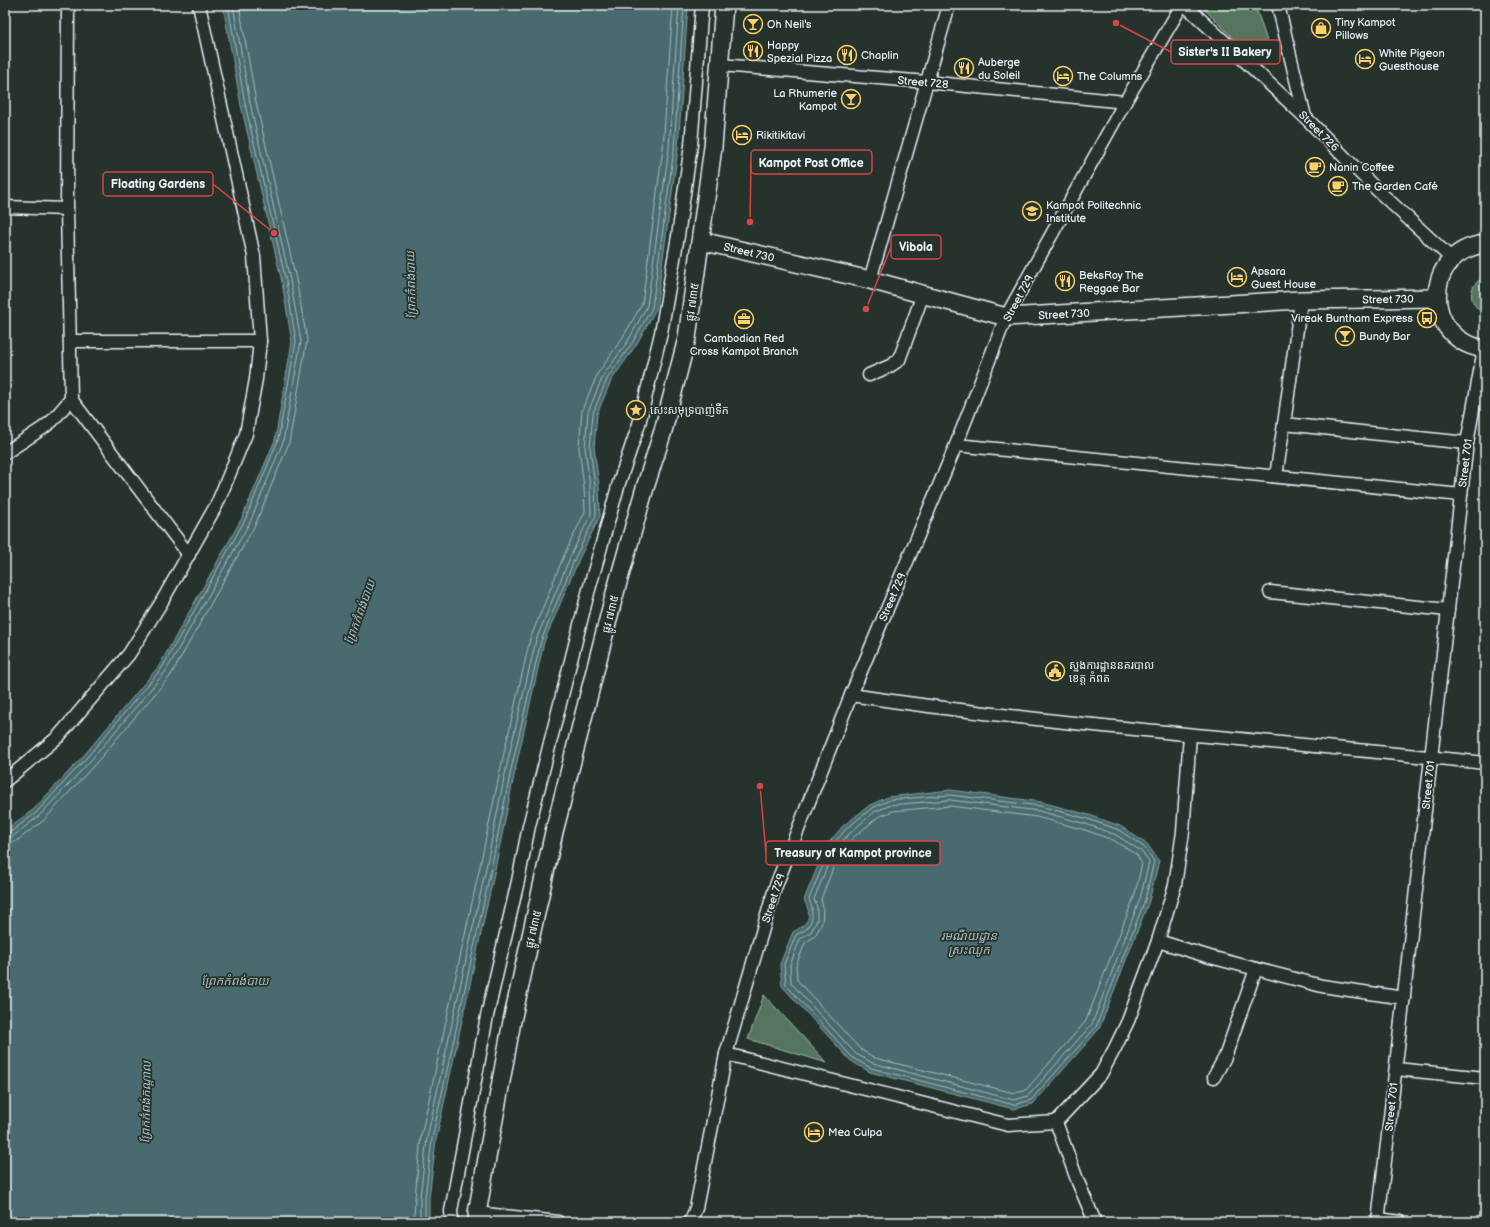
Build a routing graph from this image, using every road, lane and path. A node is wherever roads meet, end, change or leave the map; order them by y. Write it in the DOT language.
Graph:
graph roads {
  1 [pos="68,5"];
  2 [pos="199,5"];
  3 [pos="702,5"];
  4 [pos="724,5"];
  5 [pos="949,5"];
  6 [pos="1183,5"];
  7 [pos="1278,5"];
  8 [pos="720,65"];
  9 [pos="927,82"];
  10 [pos="1125,102"];
  11 [pos="1305,117"];
  12 [pos="5,207"];
  13 [pos="68,209"];
  14 [pos="701,241"];
  15 [pos="1485,244"];
  16 [pos="1452,259"];
  17 [pos="870,280"];
  18 [pos="923,294"];
  19 [pos="1437,298"];
  20 [pos="1301,300"];
  21 [pos="1006,317"];
  22 [pos="70,341"];
  23 [pos="260,341"];
  24 [pos="1484,349"];
  25 [pos="869,375"];
  26 [pos="71,399"];
  27 [pos="1284,424"];
  28 [pos="1467,443"];
  29 [pos="956,445"];
  30 [pos="5,453"];
  31 [pos="1276,476"];
  32 [pos="1461,495"];
  33 [pos="189,554"];
  34 [pos="1270,592"];
  35 [pos="1448,610"];
  36 [pos="851,696"];
  37 [pos="1190,735"];
  38 [pos="1431,757"];
  39 [pos="1485,763"];
  40 [pos="5,781"];
  41 [pos="1158,941"];
  42 [pos="1256,969"];
  43 [pos="1404,998"];
  44 [pos="726,1054"];
  45 [pos="1396,1069"];
  46 [pos="1214,1077"];
  47 [pos="1485,1078"];
  48 [pos="1056,1122"];
  49 [pos="477,1217"];
  50 [pos="1379,1221"];
  51 [pos="452,1222"];
  52 [pos="558,1222"];
  53 [pos="689,1222"];
  54 [pos="1095,1222"];
  55 [pos="1400,1222"];
  1 -- 13 [label="street"];
  2 -- 23 [label="street"];
  3 -- 51 [label="street"];
  4 -- 8 [label="street, ផ្លូវ ៧៣៥"];
  5 -- 9 [label="street"];
  6 -- 10 [label="street, Street 729"];
  6 -- 11 [label="street, Street 726"];
  7 -- 11 [label="street"];
  8 -- 9 [label="street, Street 728"];
  8 -- 14 [label="street, ផ្លូវ ៧៣៥"];
  9 -- 10 [label="street, Street 728"];
  9 -- 17 [label="street"];
  10 -- 21 [label="street, Street 729"];
  11 -- 16 [label="street, Street 726"];
  12 -- 13 [label="street"];
  13 -- 22 [label="street"];
  14 -- 17 [label="street, Street 730"];
  14 -- 49 [label="street, ផ្លូវ ៧៣៥"];
  15 -- 16 [label="street"];
  16 -- 19 [label="street"];
  17 -- 18 [label="street, Street 730"];
  18 -- 21 [label="street, Street 730"];
  18 -- 25 [label="street"];
  19 -- 20 [label="street, Street 730"];
  19 -- 24 [label="street"];
  20 -- 21 [label="street, Street 730"];
  20 -- 27 [label="street"];
  21 -- 29 [label="street, Street 729"];
  22 -- 23 [label="street"];
  22 -- 26 [label="street"];
  23 -- 33 [label="street"];
  24 -- 28 [label="street, Street 701"];
  26 -- 30 [label="street"];
  26 -- 33 [label="street"];
  27 -- 28 [label="street"];
  27 -- 31 [label="street"];
  28 -- 32 [label="street, Street 701"];
  29 -- 31 [label="street"];
  29 -- 36 [label="street, Street 729"];
  31 -- 32 [label="street"];
  32 -- 35 [label="street, Street 701"];
  33 -- 40 [label="street"];
  34 -- 35 [label="street"];
  35 -- 38 [label="street, Street 701"];
  36 -- 37 [label="street"];
  36 -- 44 [label="street, Street 729"];
  37 -- 38 [label="street"];
  37 -- 41 [label="street"];
  38 -- 39 [label="street"];
  38 -- 43 [label="street, Street 701"];
  41 -- 42 [label="street"];
  41 -- 48 [label="street"];
  42 -- 43 [label="street"];
  42 -- 46 [label="street"];
  43 -- 45 [label="street, Street 701"];
  44 -- 48 [label="street"];
  44 -- 53 [label="street, Street 729"];
  45 -- 47 [label="street"];
  45 -- 50 [label="street, Street 701"];
  48 -- 54 [label="street"];
  49 -- 52 [label="street"];
  50 -- 55 [label="street"];
}
